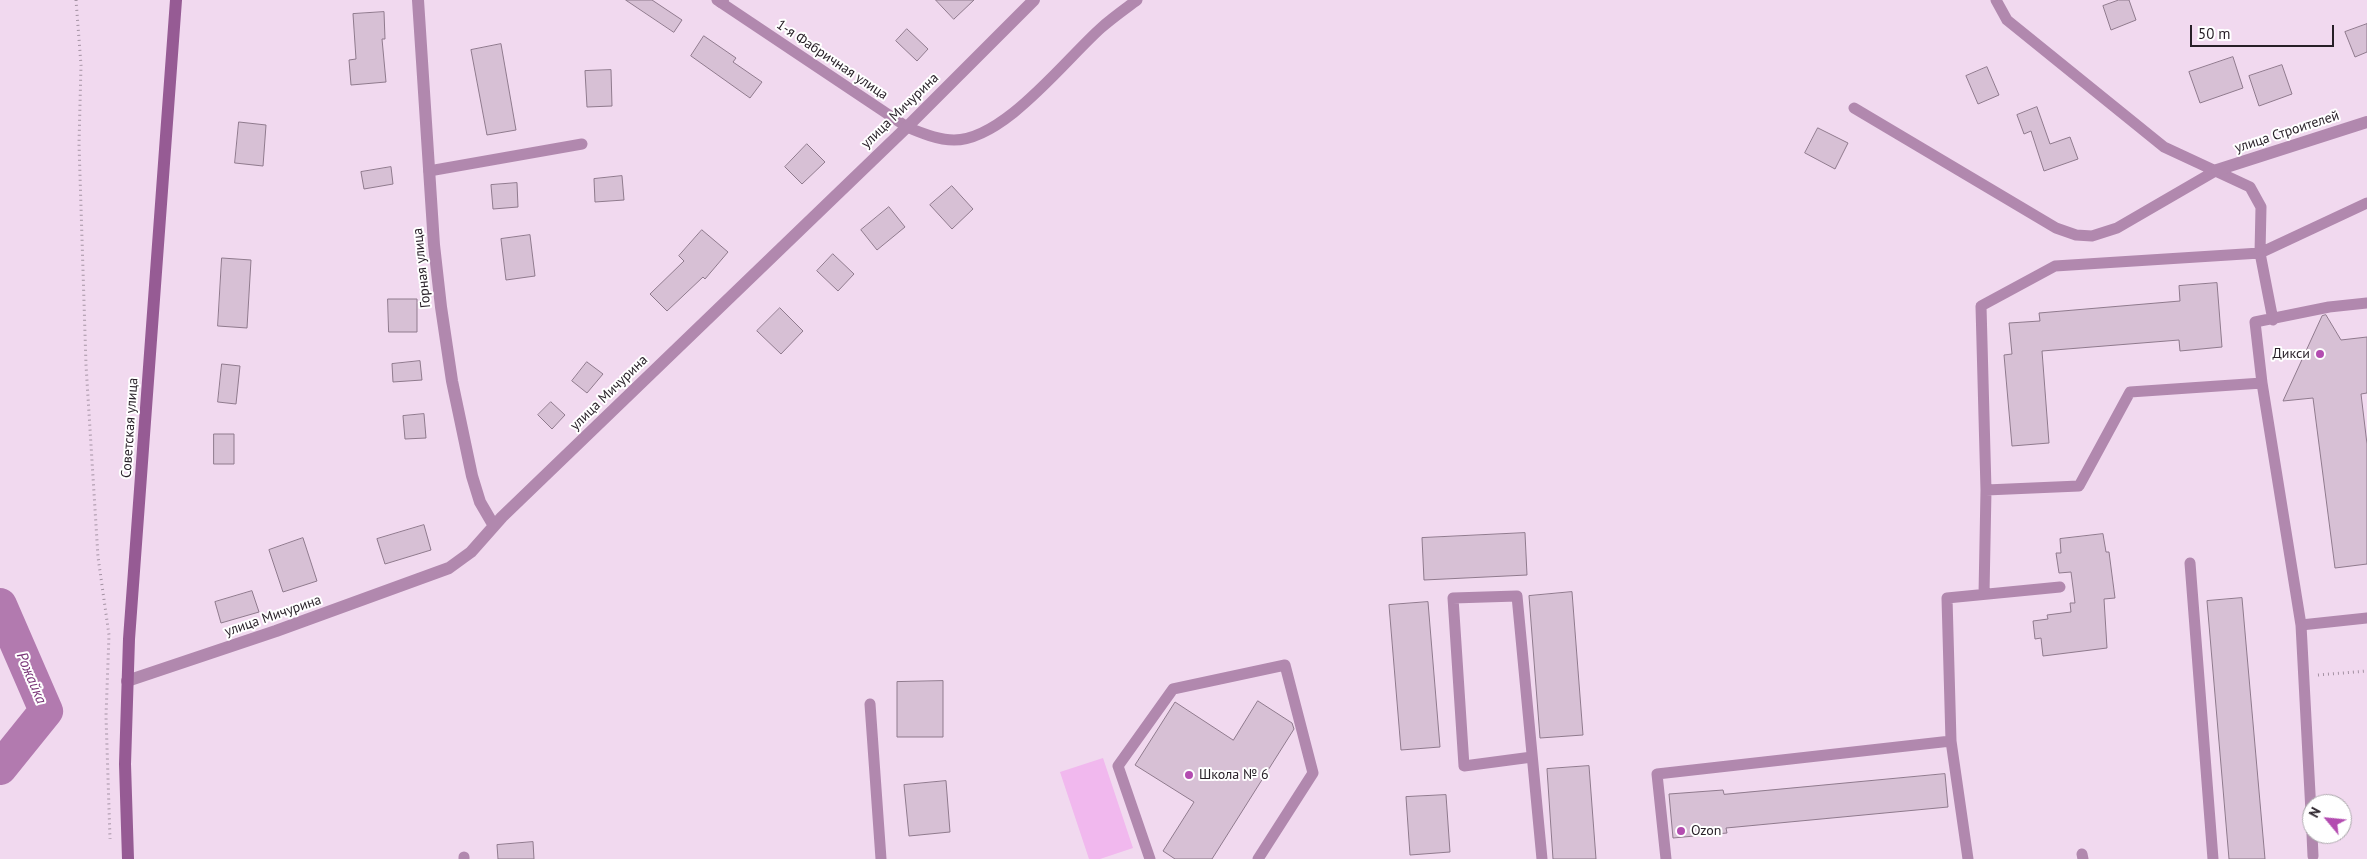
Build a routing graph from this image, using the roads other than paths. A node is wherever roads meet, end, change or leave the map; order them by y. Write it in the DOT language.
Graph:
graph roads {
  1 [pos="176,0"];
  2 [pos="418,0"];
  3 [pos="1034,0"];
  4 [pos="1137,0"];
  5 [pos="1996,0"];
  6 [pos="720,1"];
  7 [pos="1854,108"];
  8 [pos="2367,122"];
  9 [pos="906,127"];
  10 [pos="582,144"];
  11 [pos="2217,170"];
  12 [pos="429,171"];
  13 [pos="2367,203"];
  14 [pos="2260,253"];
  15 [pos="2367,304"];
  16 [pos="2273,320"];
  17 [pos="2262,383"];
  18 [pos="1986,490"];
  19 [pos="494,526"];
  20 [pos="2190,563"];
  21 [pos="2060,587"];
  22 [pos="1984,594"];
  23 [pos="2367,618"];
  24 [pos="2301,625"];
  25 [pos="127,680"];
  26 [pos="870,704"];
  27 [pos="1951,741"];
  28 [pos="1532,758"];
  29 [pos="2310,794"];
  30 [pos="2312,844"];
  31 [pos="2313,856"];
  32 [pos="128,859"];
  33 [pos="881,859"];
  34 [pos="1150,859"];
  35 [pos="1258,859"];
  36 [pos="1542,859"];
  37 [pos="1666,859"];
  38 [pos="1968,859"];
  39 [pos="2213,859"];
  1 -- 25 [label="main road, Советская улица"];
  2 -- 12 [label="street, Горная улица"];
  3 -- 9 [label="street, улица Мичурина"];
  4 -- 9 [label="lane, 1-я Фабричная улица"];
  5 -- 11 [label="lane"];
  6 -- 9 [label="lane, 1-я Фабричная улица"];
  7 -- 11 [label="lane"];
  8 -- 11 [label="street, улица Строителей"];
  9 -- 19 [label="street, улица Мичурина"];
  10 -- 12 [label="lane"];
  11 -- 14 [label="lane"];
  12 -- 19 [label="street, Горная улица"];
  13 -- 14 [label="lane"];
  14 -- 16 [label="lane"];
  14 -- 18 [label="lane"];
  15 -- 16 [label="lane"];
  16 -- 17 [label="lane"];
  17 -- 18 [label="lane"];
  17 -- 24 [label="lane"];
  18 -- 22 [label="lane"];
  19 -- 25 [label="street, улица Мичурина"];
  20 -- 39 [label="lane"];
  21 -- 22 [label="lane"];
  22 -- 27 [label="lane"];
  23 -- 24 [label="lane"];
  24 -- 29 [label="lane"];
  25 -- 32 [label="main road, Советская улица"];
  26 -- 33 [label="lane"];
  27 -- 37 [label="lane"];
  27 -- 38 [label="lane"];
  28 -- 28 [label="lane"];
  28 -- 36 [label="lane"];
  30 -- 31 [label="lane"];
  34 -- 35 [label="lane"];
}
